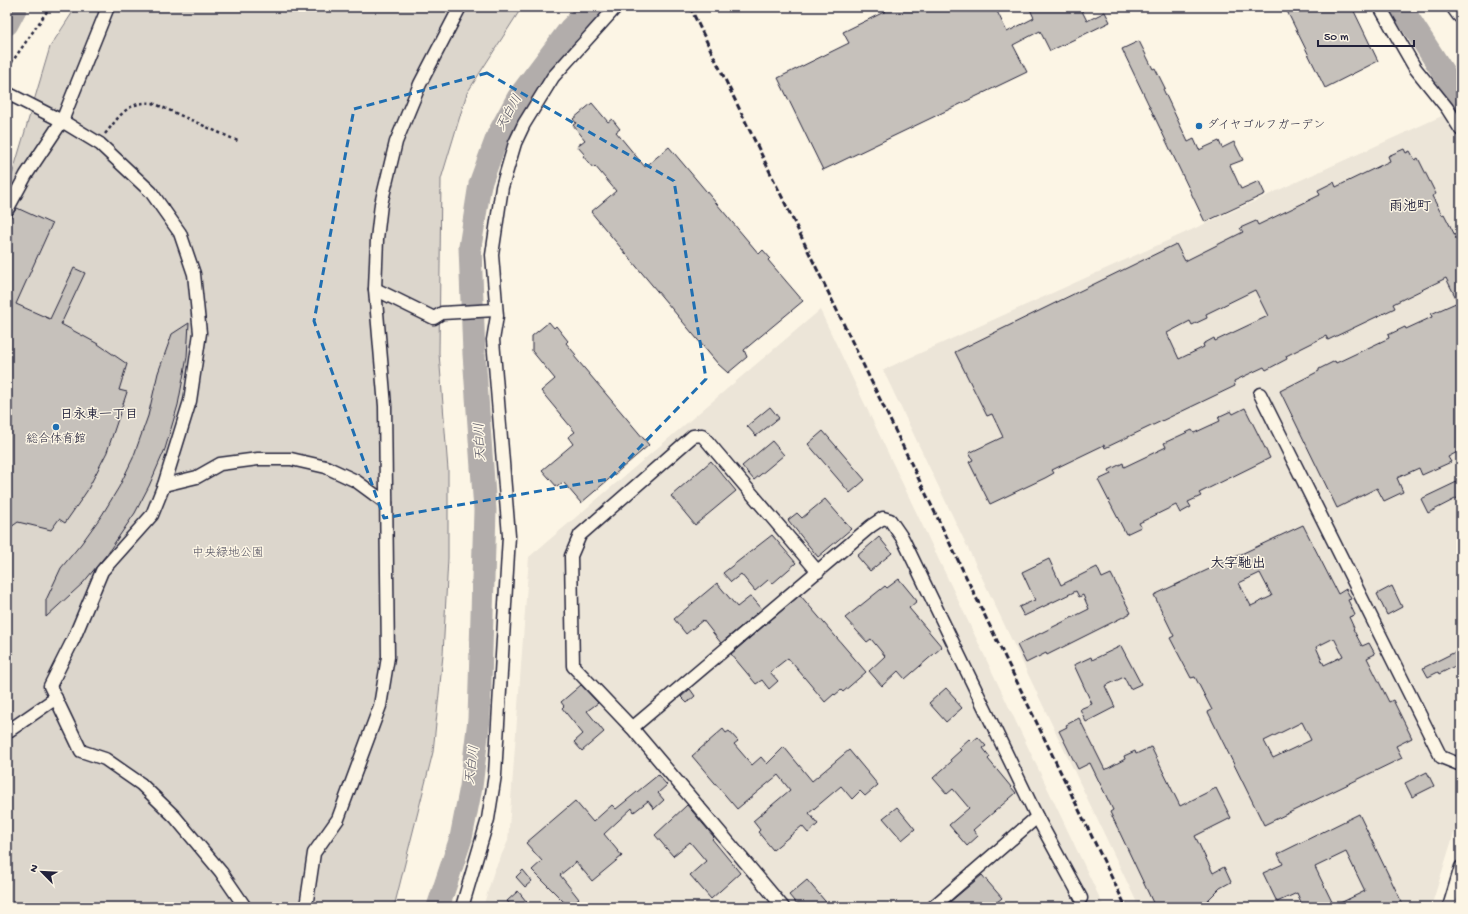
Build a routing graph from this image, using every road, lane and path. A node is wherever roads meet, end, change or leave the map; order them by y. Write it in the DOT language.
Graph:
graph roads {
  1 [pos="50,7"];
  2 [pos="108,7"];
  3 [pos="460,7"];
  4 [pos="616,7"];
  5 [pos="1380,7"];
  6 [pos="1456,7"];
  7 [pos="1461,14"];
  8 [pos="7,86"];
  9 [pos="7,93"];
  10 [pos="62,121"];
  11 [pos="1461,130"];
  12 [pos="101,139"];
  13 [pos="240,142"];
  14 [pos="7,210"];
  15 [pos="375,290"];
  16 [pos="493,310"];
  17 [pos="1260,394"];
  18 [pos="164,485"];
  19 [pos="386,503"];
  20 [pos="818,572"];
  21 [pos="56,698"];
  22 [pos="632,728"];
  23 [pos="7,732"];
  24 [pos="1461,765"];
  25 [pos="1037,816"];
  26 [pos="1461,867"];
  27 [pos="1081,898"];
  28 [pos="245,907"];
  29 [pos="306,907"];
  30 [pos="462,907"];
  31 [pos="783,907"];
  32 [pos="933,907"];
  33 [pos="1449,907"];
  1 -- 8 [label="path"];
  2 -- 10 [label="street"];
  3 -- 15 [label="street"];
  4 -- 16 [label="street"];
  5 -- 11 [label="street"];
  6 -- 7 [label="highway"];
  9 -- 10 [label="street"];
  10 -- 14 [label="street"];
  10 -- 18 [label="street"];
  12 -- 13 [label="path"];
  15 -- 16 [label="street"];
  15 -- 19 [label="street"];
  16 -- 30 [label="street"];
  17 -- 24 [label="street"];
  18 -- 19 [label="street"];
  18 -- 21 [label="street"];
  19 -- 29 [label="street"];
  20 -- 22 [label="street"];
  20 -- 22 [label="street"];
  20 -- 25 [label="street"];
  21 -- 23 [label="street"];
  21 -- 28 [label="street"];
  22 -- 31 [label="street"];
  25 -- 27 [label="street"];
  25 -- 32 [label="street"];
  26 -- 33 [label="street"];
}
